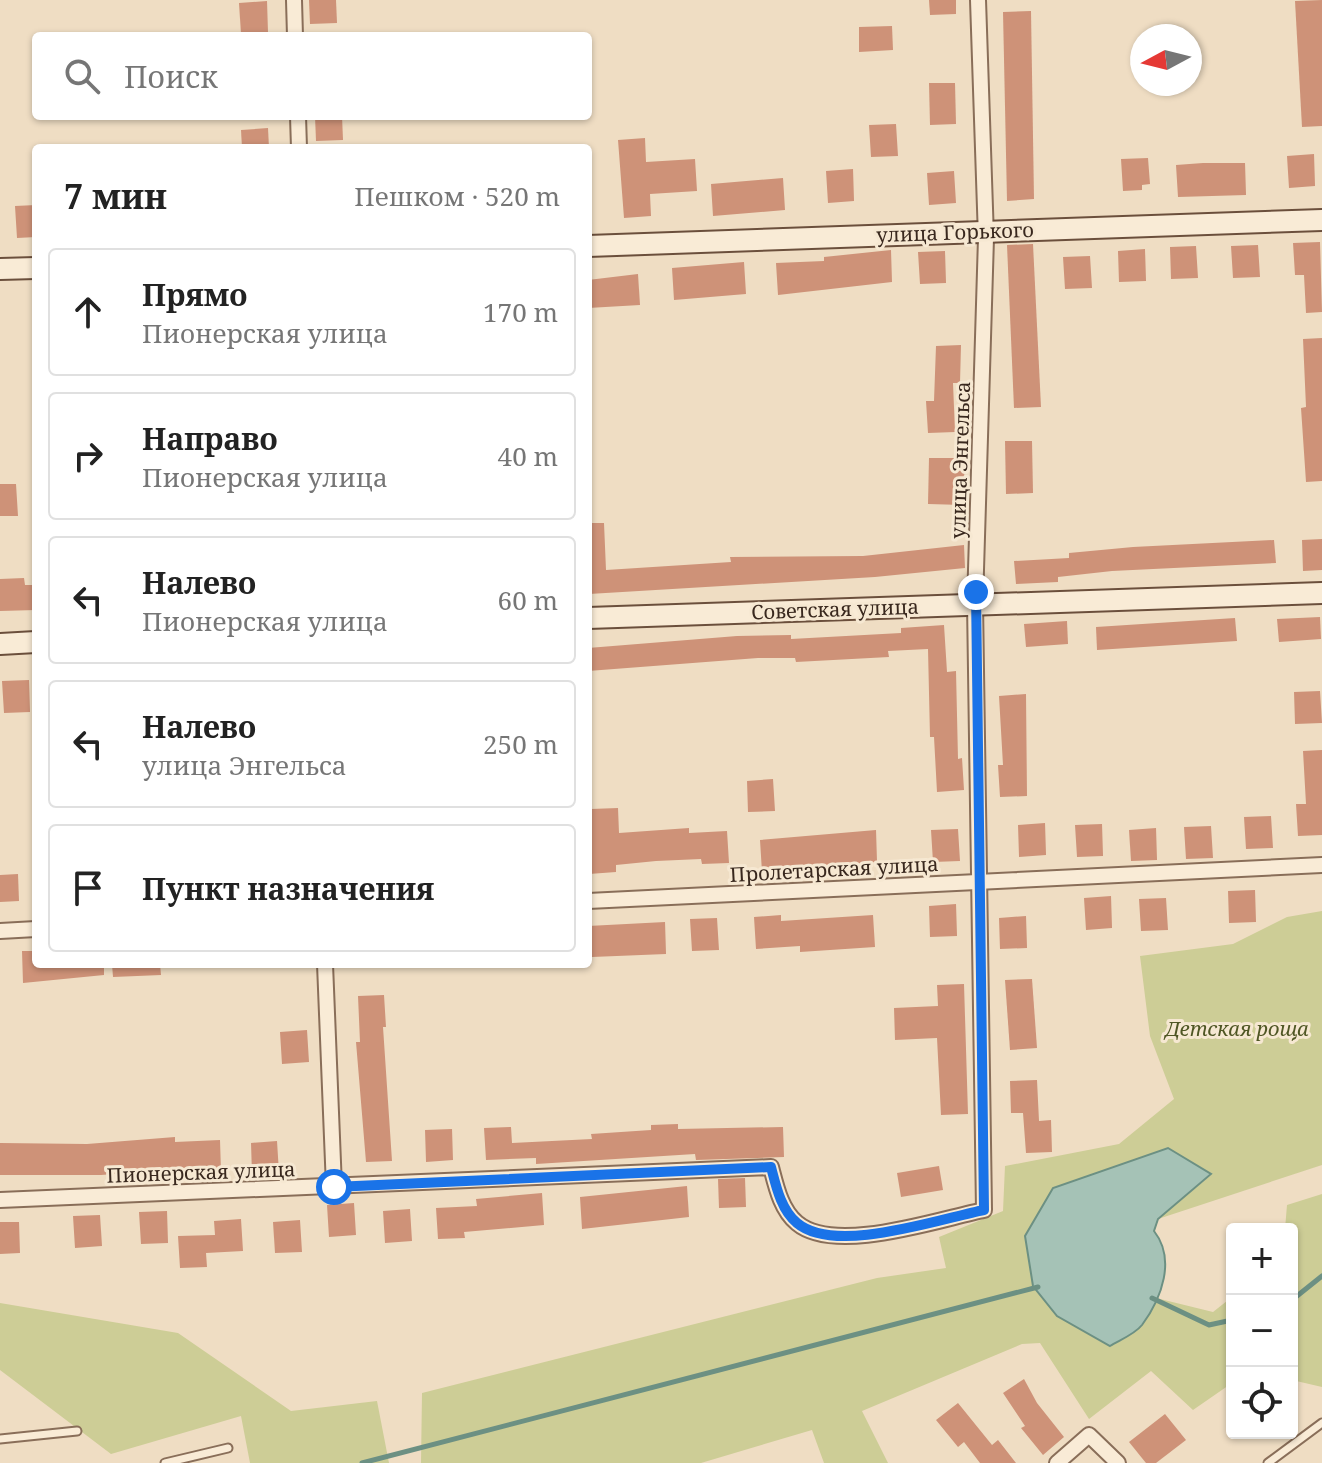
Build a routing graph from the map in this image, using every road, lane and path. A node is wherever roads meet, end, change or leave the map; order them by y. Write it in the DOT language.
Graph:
graph roads {
  1 [pos="294,0"];
  2 [pos="978,0"];
  3 [pos="295,32"];
  4 [pos="298,120"];
  5 [pos="299,144"];
  6 [pos="1322,220"];
  7 [pos="985,230"];
  8 [pos="592,246"];
  9 [pos="32,268"];
  10 [pos="0,269"];
  11 [pos="1322,593"];
  12 [pos="975,603"];
  13 [pos="592,618"];
  14 [pos="32,642"];
  15 [pos="0,644"];
  16 [pos="1322,865"];
  17 [pos="981,881"];
  18 [pos="592,901"];
  19 [pos="32,929"];
  20 [pos="0,931"];
  21 [pos="325,968"];
  22 [pos="334,1187"];
  23 [pos="0,1200"];
  24 [pos="984,1210"];
  25 [pos="1322,1423"];
  26 [pos="77,1431"];
  27 [pos="0,1439"];
  28 [pos="228,1448"];
  29 [pos="165,1463"];
  30 [pos="1057,1463"];
  31 [pos="1118,1463"];
  32 [pos="1268,1463"];
  1 -- 3 [label="street"];
  2 -- 7 [label="street, улица Энгельса"];
  4 -- 5 [label="street"];
  6 -- 7 [label="street, улица Горького"];
  7 -- 8 [label="street, улица Горького"];
  7 -- 12 [label="street, улица Энгельса"];
  9 -- 10 [label="street"];
  11 -- 12 [label="street, Советская улица"];
  12 -- 13 [label="street, Советская улица"];
  12 -- 17 [label="street, улица Энгельса"];
  14 -- 15 [label="street"];
  16 -- 17 [label="street, Пролетарская улица"];
  17 -- 18 [label="street, Пролетарская улица"];
  17 -- 24 [label="street, улица Энгельса"];
  19 -- 20 [label="street"];
  21 -- 22 [label="street"];
  22 -- 23 [label="street, Пионерская улица"];
  22 -- 24 [label="street, Пионерская улица"];
  25 -- 32 [label="lane"];
  26 -- 27 [label="lane"];
  28 -- 29 [label="lane"];
  30 -- 31 [label="street"];
}
